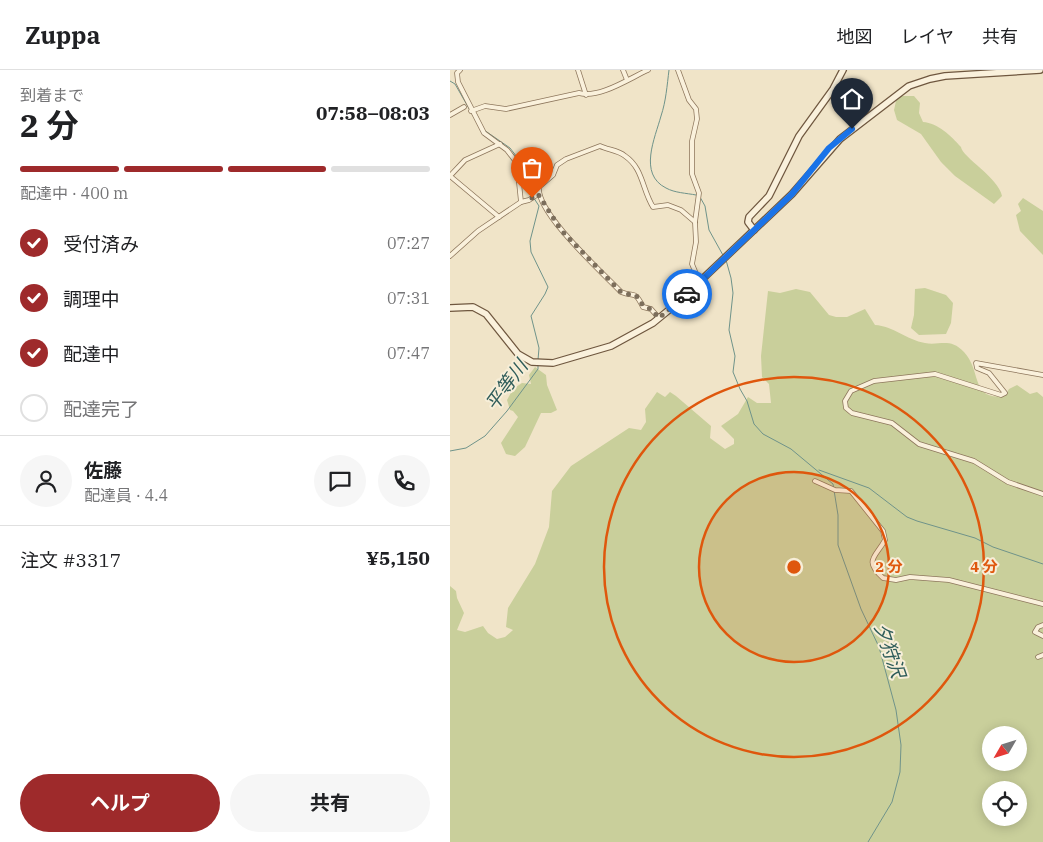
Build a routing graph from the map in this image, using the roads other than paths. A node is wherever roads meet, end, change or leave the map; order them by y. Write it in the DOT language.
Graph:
graph roads {
  1 [pos="460,70"];
  2 [pos="578,70"];
  3 [pos="623,70"];
  4 [pos="648,70"];
  5 [pos="678,70"];
  6 [pos="843,70"];
  7 [pos="1040,70"];
  8 [pos="627,80"];
  9 [pos="586,95"];
  10 [pos="464,106"];
  11 [pos="471,110"];
  12 [pos="450,115"];
  13 [pos="500,144"];
  14 [pos="537,195"];
  15 [pos="521,202"];
  16 [pos="499,217"];
  17 [pos="695,222"];
  18 [pos="754,230"];
  19 [pos="450,256"];
  20 [pos="697,276"];
  21 [pos="450,308"];
  22 [pos="659,318"];
  23 [pos="1043,375"];
  24 [pos="814,481"];
  25 [pos="1043,494"];
  26 [pos="1043,604"];
  27 [pos="1043,625"];
  28 [pos="1043,636"];
  29 [pos="1043,655"];
  30 [pos="1038,657"];
  1 -- 11 [label="street"];
  2 -- 9 [label="street"];
  3 -- 8 [label="street"];
  4 -- 8 [label="street"];
  5 -- 17 [label="street"];
  6 -- 18 [label="street"];
  7 -- 18 [label="street"];
  8 -- 9 [label="street"];
  9 -- 11 [label="street"];
  10 -- 12 [label="street"];
  11 -- 13 [label="street"];
  13 -- 15 [label="street"];
  13 -- 16 [label="street"];
  14 -- 15 [label="street"];
  14 -- 17 [label="street"];
  14 -- 22 [label="street"];
  15 -- 16 [label="street"];
  16 -- 19 [label="street"];
  17 -- 20 [label="street"];
  18 -- 22 [label="street"];
  21 -- 22 [label="street"];
  23 -- 25 [label="street"];
  24 -- 26 [label="street"];
  27 -- 28 [label="street"];
  29 -- 30 [label="street"];
}
